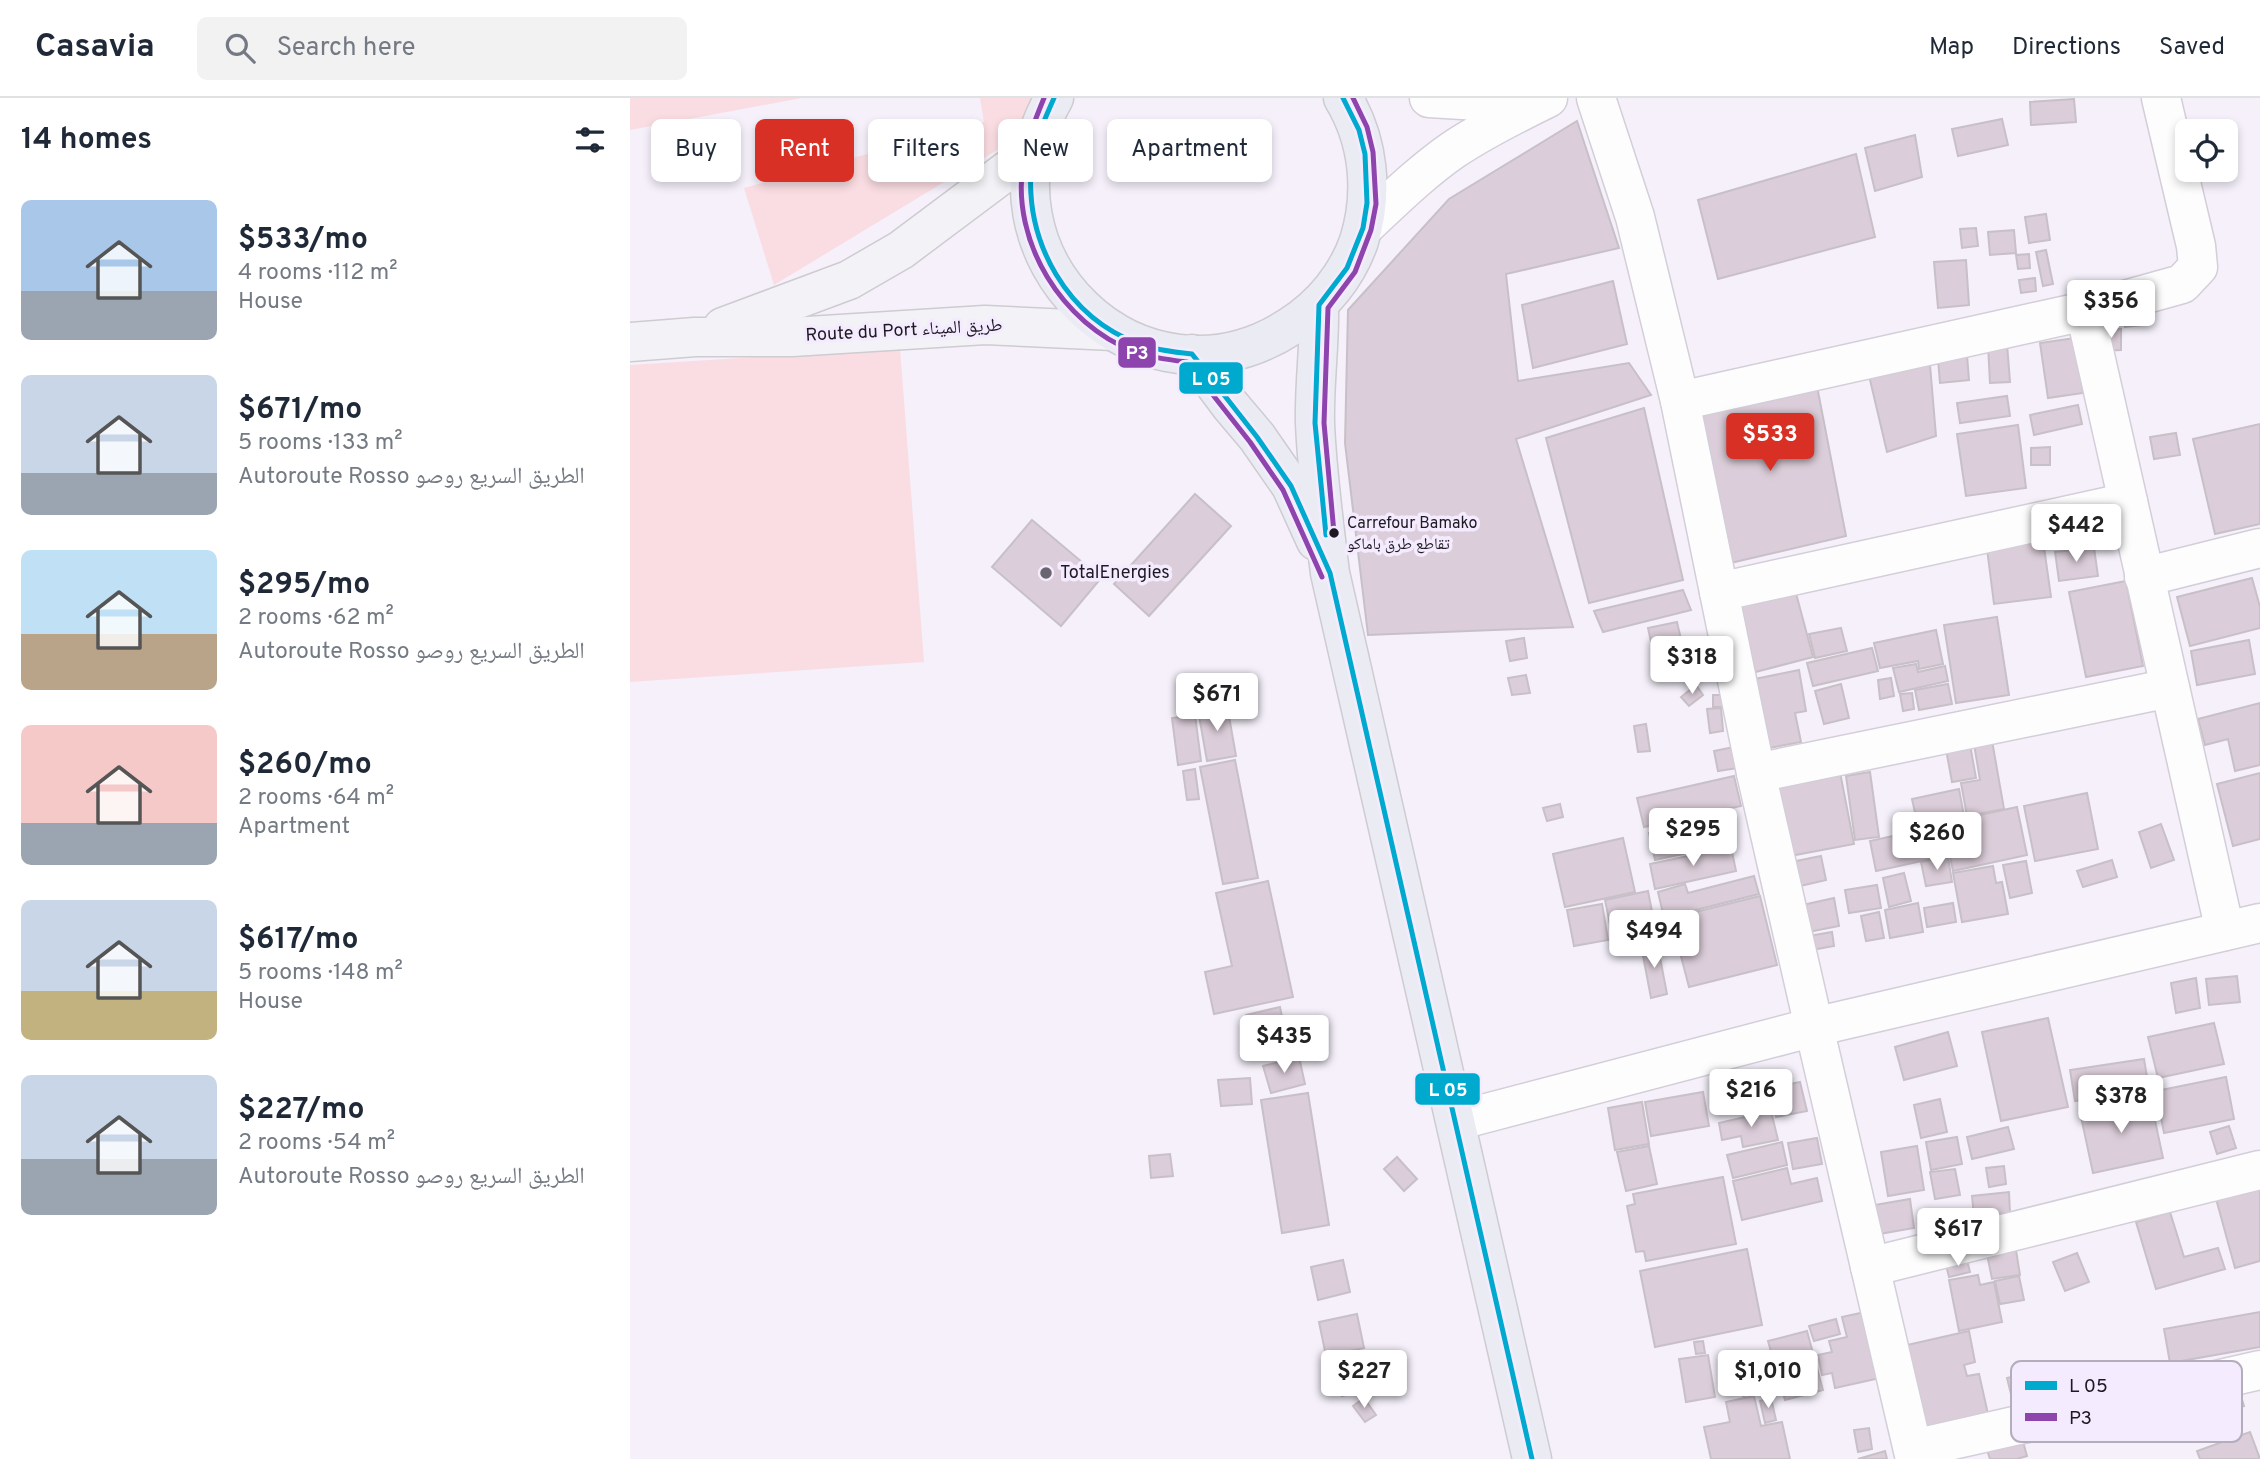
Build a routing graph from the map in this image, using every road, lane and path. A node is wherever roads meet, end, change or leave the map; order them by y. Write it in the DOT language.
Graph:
graph roads {
  1 [pos="1054,98"];
  2 [pos="1343,98"];
  3 [pos="1429,98"];
  4 [pos="1524,98"];
  5 [pos="1548,98"];
  6 [pos="1596,98"];
  7 [pos="2161,98"];
  8 [pos="1044,119"];
  9 [pos="998,177"];
  10 [pos="1030,182"];
  11 [pos="1363,228"];
  12 [pos="1319,305"];
  13 [pos="2085,311"];
  14 [pos="1113,331"];
  15 [pos="695,337"];
  16 [pos="630,342"];
  17 [pos="1192,354"];
  18 [pos="1679,401"];
  19 [pos="2128,502"];
  20 [pos="2260,548"];
  21 [pos="1330,573"];
  22 [pos="2144,577"];
  23 [pos="1719,592"];
  24 [pos="2170,688"];
  25 [pos="1756,773"];
  26 [pos="2242,927"];
  27 [pos="1814,1027"];
  28 [pos="1456,1121"];
  29 [pos="2260,1170"];
  30 [pos="1870,1267"];
  31 [pos="2260,1370"];
  32 [pos="2242,1374"];
  33 [pos="2011,1430"];
  34 [pos="1914,1454"];
  35 [pos="1532,1459"];
  1 -- 8 [label="highway"];
  2 -- 11 [label="highway"];
  3 -- 4 [label="street"];
  5 -- 11 [label="street"];
  6 -- 18 [label="street"];
  7 -- 13 [label="street"];
  9 -- 15 [label="main road, Route du Port طريق الميناء"];
  10 -- 14 [label="highway"];
  11 -- 12 [label="highway"];
  12 -- 17 [label="highway"];
  12 -- 21 [label="highway"];
  13 -- 18 [label="street"];
  13 -- 19 [label="street"];
  14 -- 15 [label="main road, Route du Port طريق الميناء"];
  14 -- 17 [label="highway"];
  15 -- 16 [label="main road, Route du Port طريق الميناء"];
  17 -- 21 [label="highway"];
  18 -- 23 [label="street"];
  19 -- 22 [label="street"];
  19 -- 23 [label="street"];
  20 -- 22 [label="street"];
  21 -- 28 [label="highway"];
  22 -- 24 [label="street"];
  23 -- 25 [label="street"];
  24 -- 25 [label="street"];
  24 -- 26 [label="street"];
  25 -- 27 [label="street"];
  26 -- 27 [label="street"];
  27 -- 28 [label="street"];
  27 -- 30 [label="street"];
  28 -- 35 [label="highway"];
  29 -- 30 [label="street"];
  30 -- 34 [label="street"];
  31 -- 32 [label="street"];
  33 -- 34 [label="street"];
}
